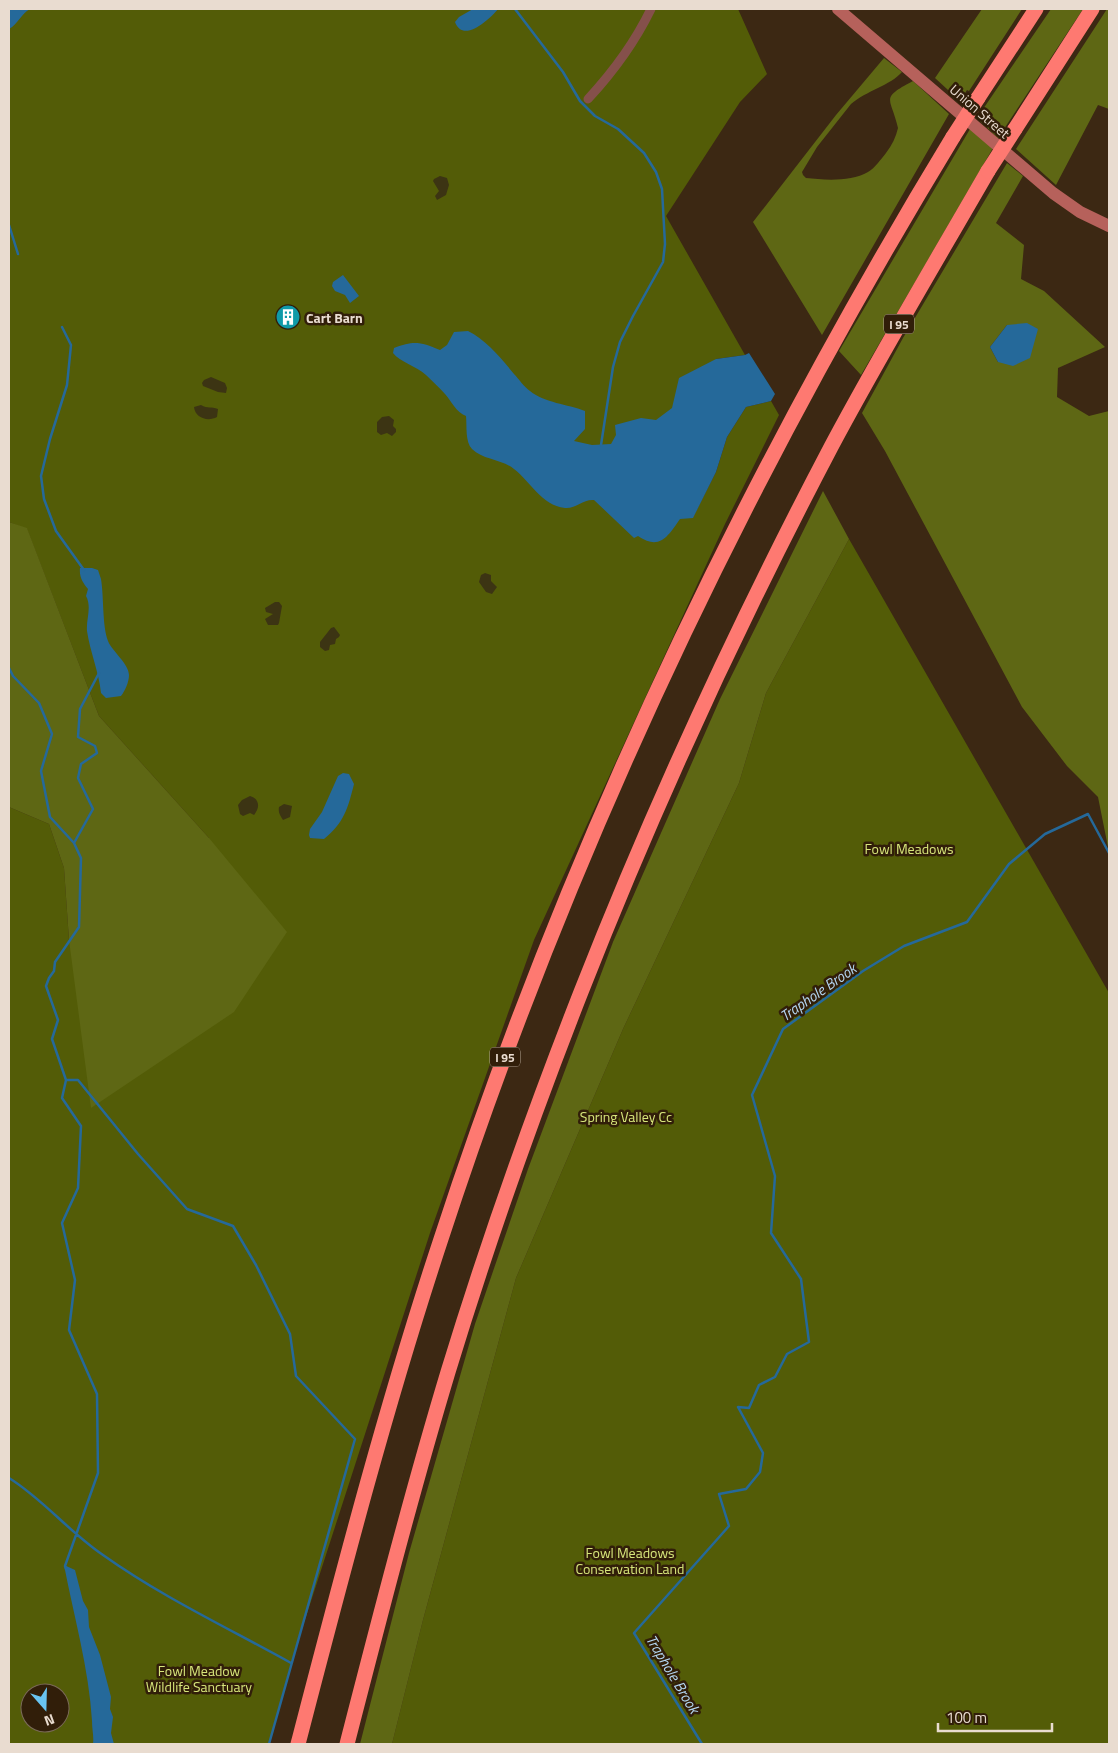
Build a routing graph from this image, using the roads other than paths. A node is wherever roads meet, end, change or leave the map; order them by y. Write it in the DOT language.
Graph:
graph roads {
  1 [pos="651,9"];
  2 [pos="838,9"];
  3 [pos="1036,9"];
  4 [pos="1092,9"];
  5 [pos="588,99"];
  6 [pos="1109,226"];
  7 [pos="298,1744"];
  8 [pos="347,1744"];
  1 -- 5 [label="street"];
  2 -- 6 [label="main road, Union Street"];
  3 -- 7 [label="highway, I 95, bridge"];
  4 -- 8 [label="highway, I 95, bridge"];
}
